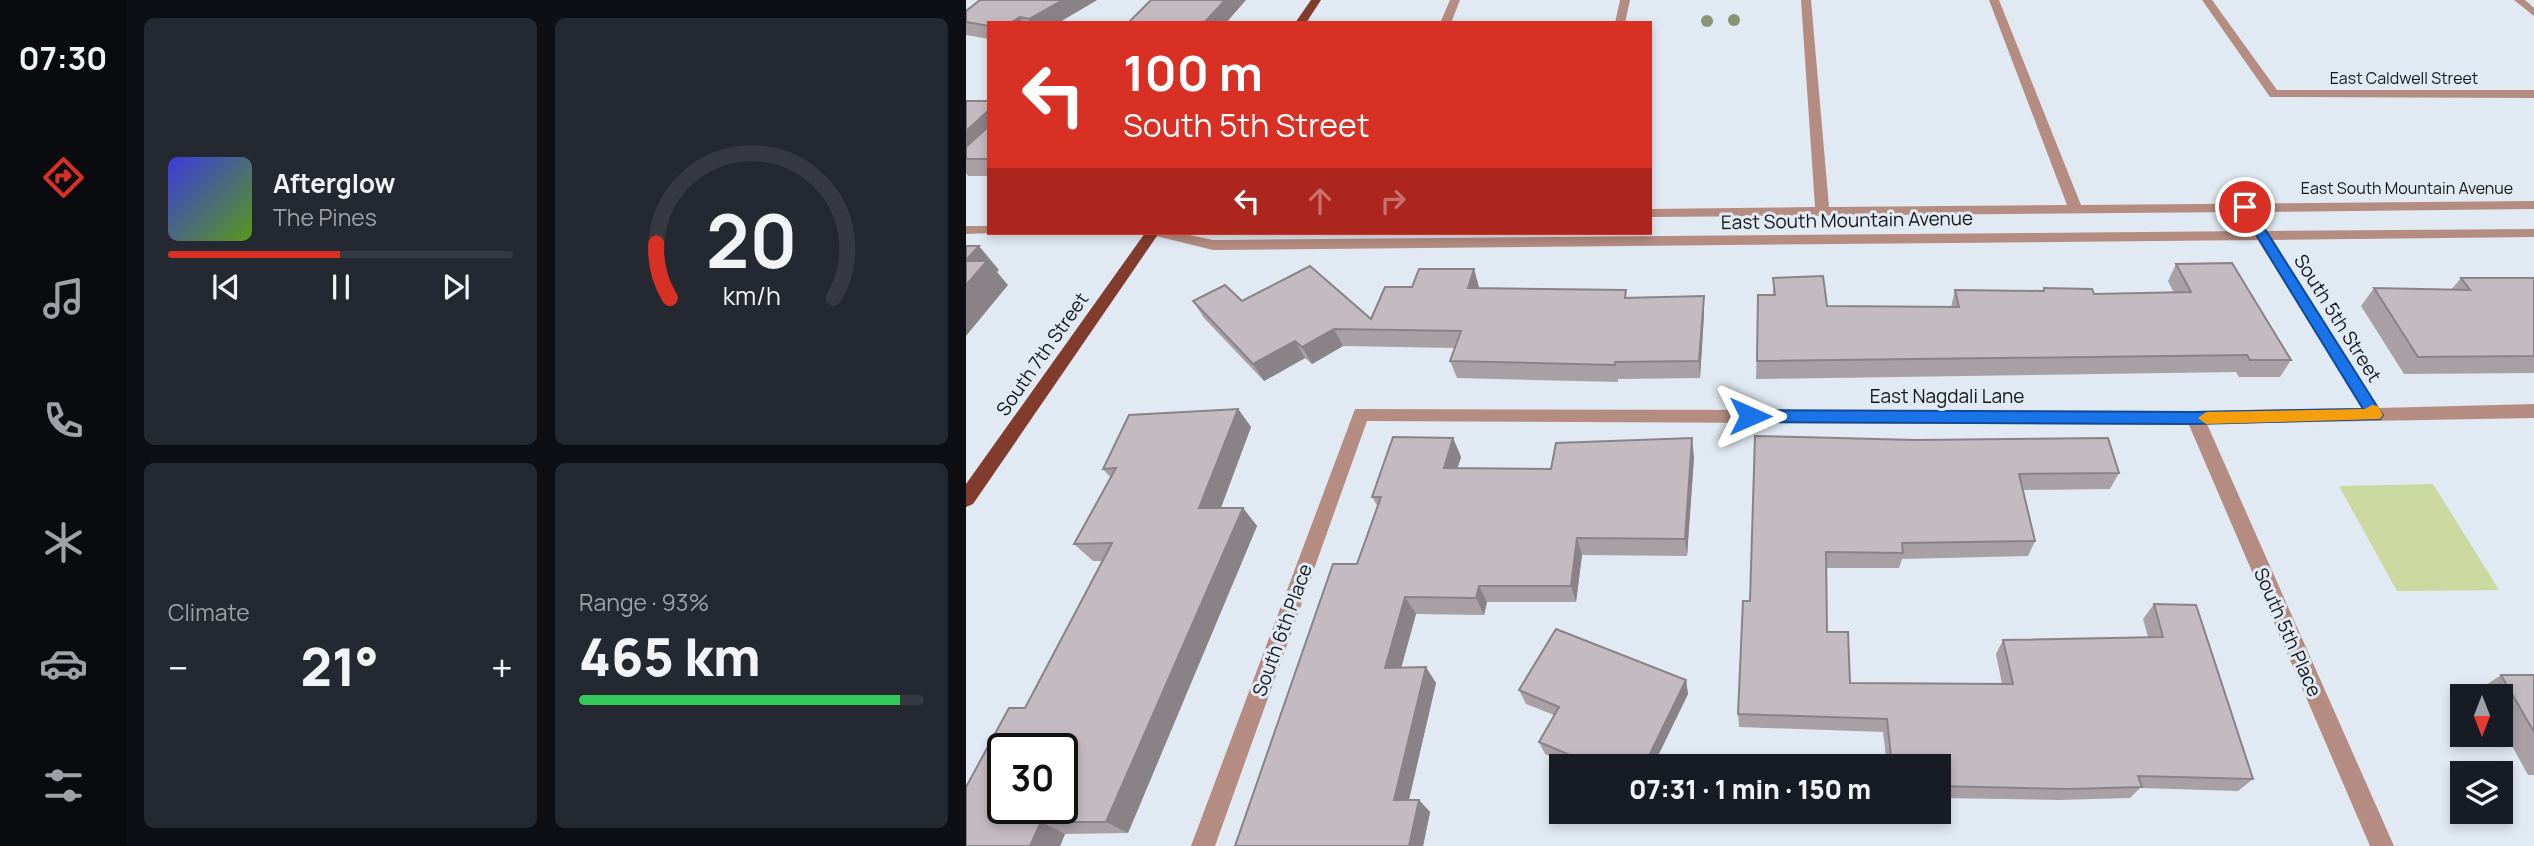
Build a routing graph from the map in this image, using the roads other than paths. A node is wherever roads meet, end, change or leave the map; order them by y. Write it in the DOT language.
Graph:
graph roads {
  1 [pos="1316,0"];
  2 [pos="1455,0"];
  3 [pos="1625,0"];
  4 [pos="1806,0"];
  5 [pos="1994,0"];
  6 [pos="2207,0"];
  7 [pos="2519,0"];
  8 [pos="2534,13"];
  9 [pos="1301,21"];
  10 [pos="1446,21"];
  11 [pos="1620,21"];
  12 [pos="2534,93"];
  13 [pos="2534,205"];
  14 [pos="2075,207"];
  15 [pos="2245,207"];
  16 [pos="1822,210"];
  17 [pos="1652,213"];
  18 [pos="966,230"];
  19 [pos="987,230"];
  20 [pos="2534,233"];
  21 [pos="1151,235"];
  22 [pos="1170,235"];
  23 [pos="2262,235"];
  24 [pos="2534,411"];
  25 [pos="1360,414"];
  26 [pos="2375,415"];
  27 [pos="2194,418"];
  28 [pos="966,499"];
  29 [pos="1203,846"];
  30 [pos="2382,846"];
  1 -- 9 [label="main road"];
  2 -- 10 [label="street"];
  3 -- 11 [label="street"];
  4 -- 16 [label="street"];
  5 -- 14 [label="street"];
  6 -- 12 [label="street, East Caldwell Street"];
  7 -- 8 [label="street"];
  13 -- 15 [label="street, East South Mountain Avenue"];
  14 -- 15 [label="street, East South Mountain Avenue"];
  14 -- 16 [label="street, East South Mountain Avenue"];
  15 -- 23 [label="street, South 5th Street"];
  16 -- 17 [label="street, East South Mountain Avenue"];
  18 -- 19 [label="street"];
  20 -- 23 [label="street, East South Mountain Avenue"];
  21 -- 28 [label="main road, South 7th Street"];
  22 -- 23 [label="street, East South Mountain Avenue"];
  23 -- 26 [label="street, South 5th Street"];
  24 -- 26 [label="street, East Nagdali Lane"];
  25 -- 27 [label="street, East Nagdali Lane"];
  25 -- 29 [label="street, South 6th Place"];
  26 -- 27 [label="street, East Nagdali Lane"];
  27 -- 30 [label="street, South 5th Place"];
}
